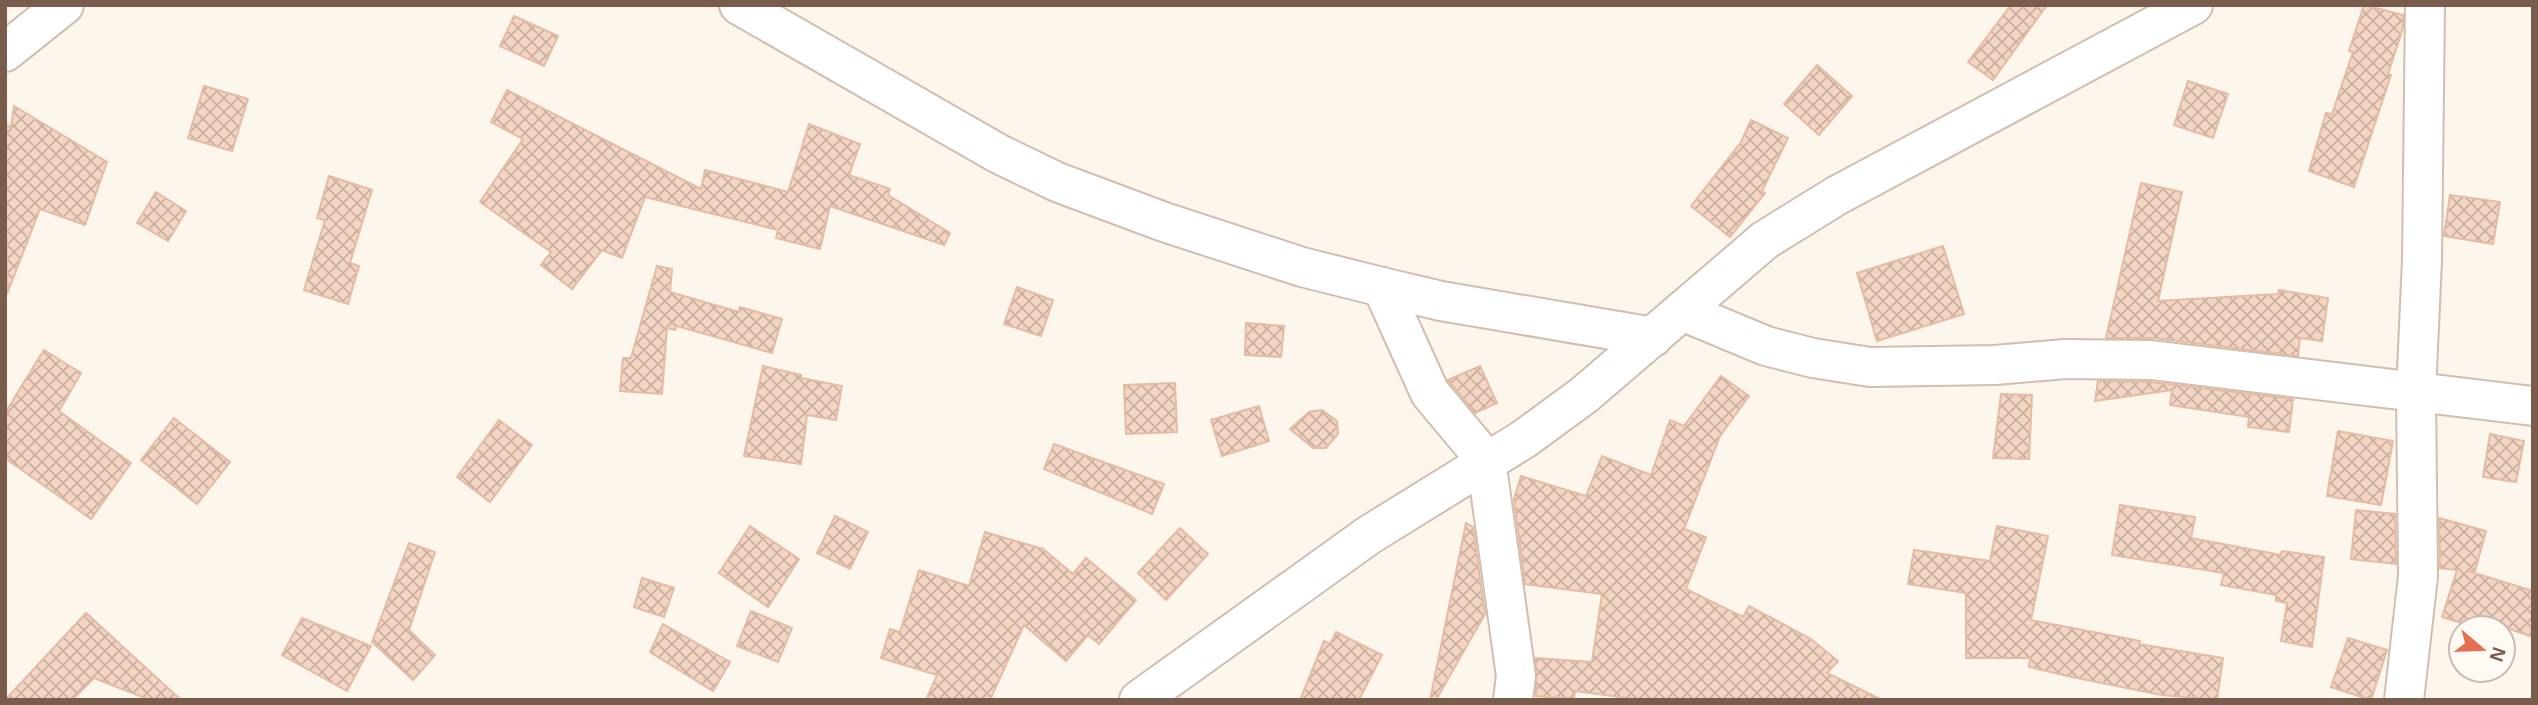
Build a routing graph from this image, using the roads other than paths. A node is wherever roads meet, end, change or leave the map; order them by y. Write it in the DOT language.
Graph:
graph roads {
  1 [pos="64,5"];
  2 [pos="738,5"];
  3 [pos="2193,5"];
  4 [pos="2425,5"];
  5 [pos="5,52"];
  6 [pos="1382,287"];
  7 [pos="1682,311"];
  8 [pos="1653,337"];
  9 [pos="2416,393"];
  10 [pos="2533,406"];
  11 [pos="1486,460"];
  12 [pos="1139,700"];
  13 [pos="1513,700"];
  14 [pos="2404,700"];
  1 -- 5 [label="street"];
  2 -- 6 [label="street"];
  3 -- 7 [label="street"];
  4 -- 9 [label="street"];
  6 -- 8 [label="street"];
  6 -- 11 [label="street"];
  7 -- 8 [label="street"];
  7 -- 9 [label="street"];
  8 -- 11 [label="street"];
  9 -- 10 [label="street"];
  9 -- 14 [label="street"];
  11 -- 12 [label="street"];
  11 -- 13 [label="street"];
}
